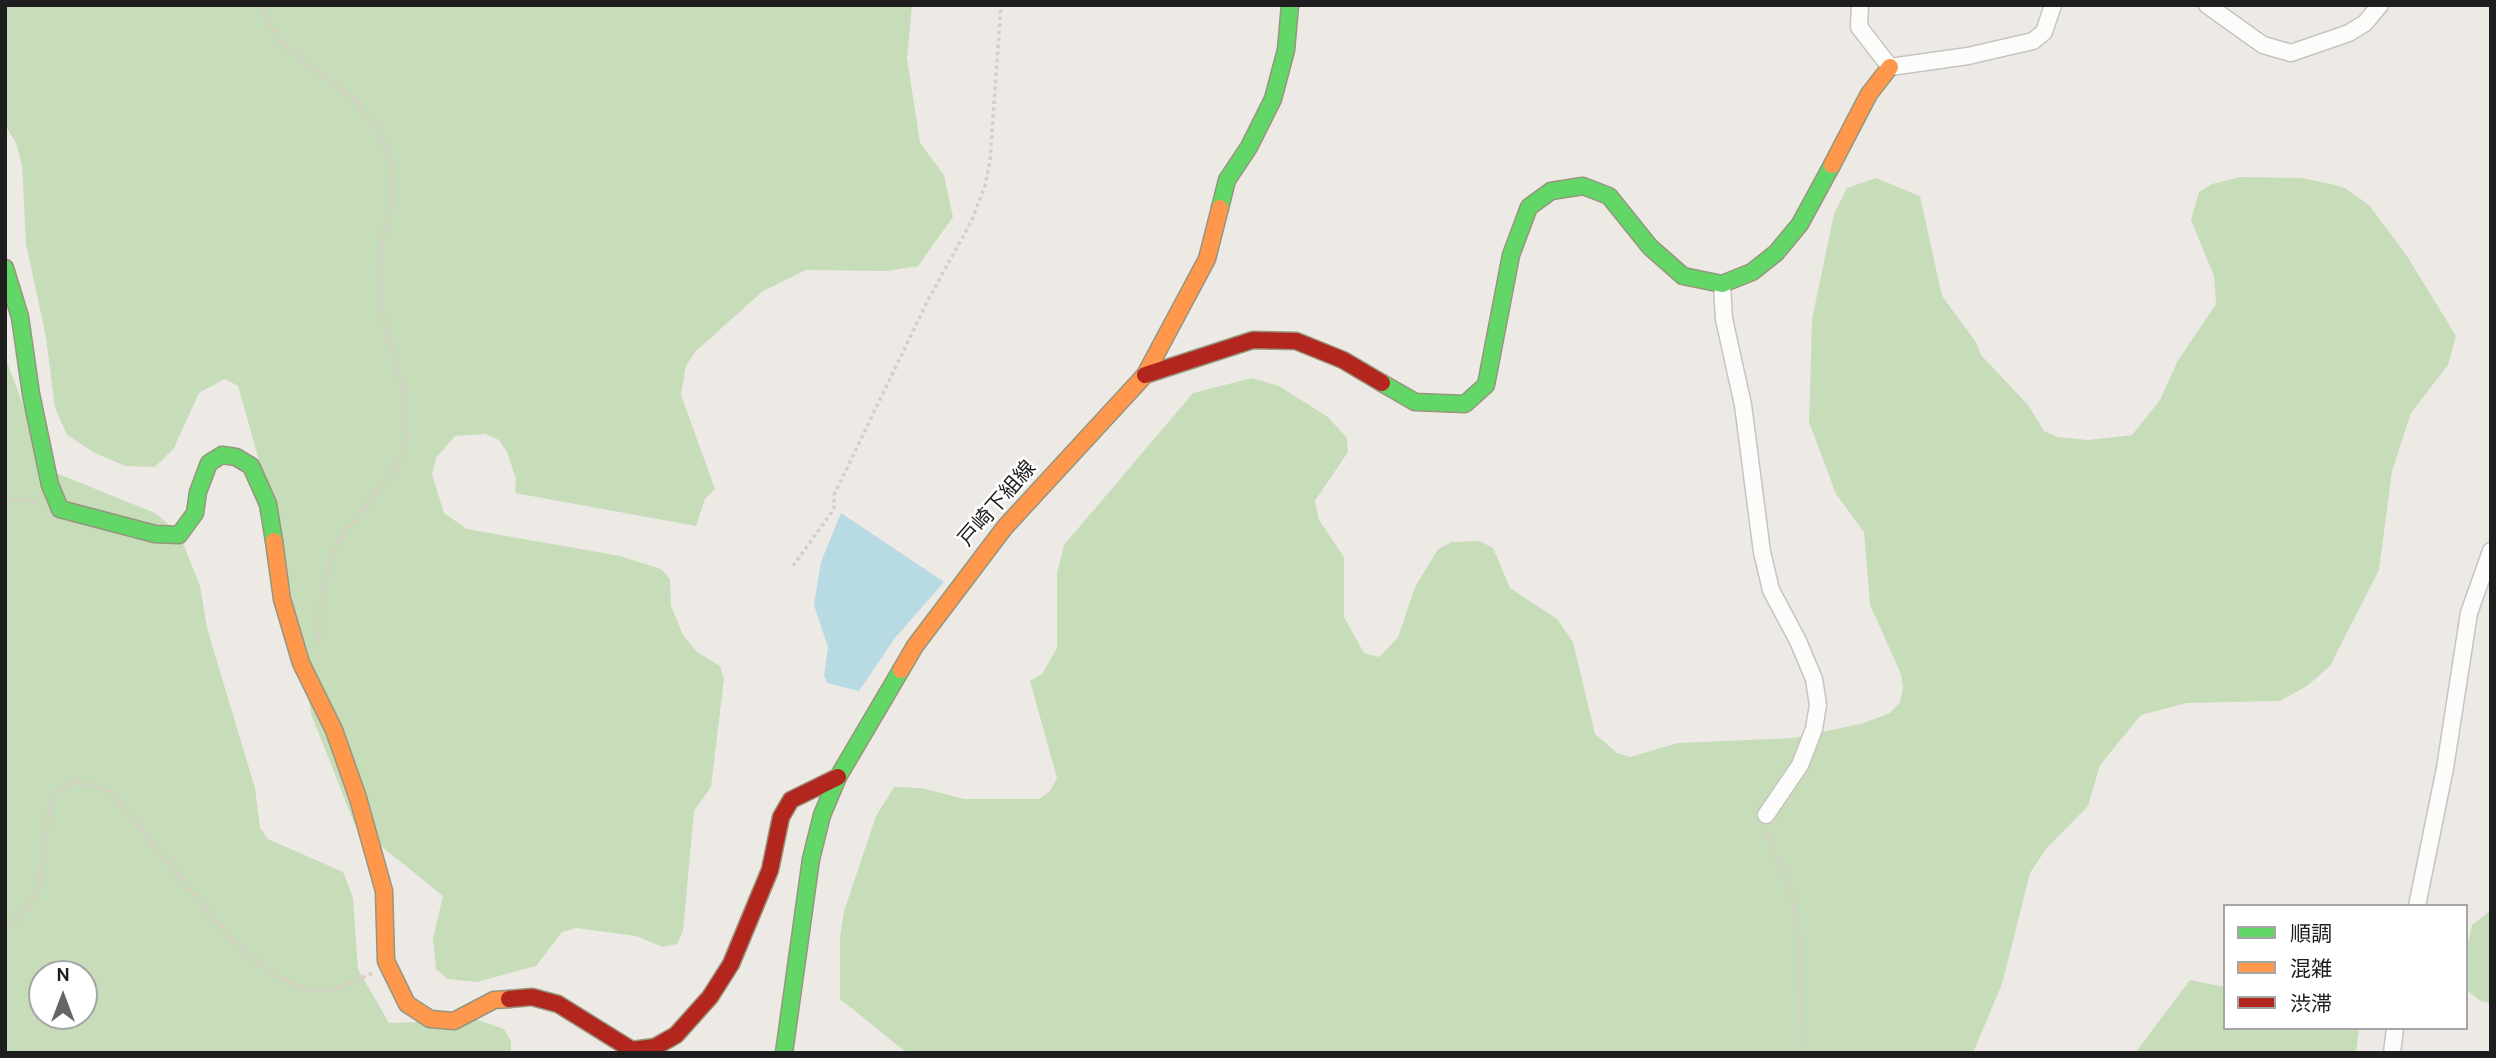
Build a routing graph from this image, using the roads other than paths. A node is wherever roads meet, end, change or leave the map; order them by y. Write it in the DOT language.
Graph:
graph roads {
  1 [pos="1290,5"];
  2 [pos="1860,5"];
  3 [pos="2053,5"];
  4 [pos="2207,5"];
  5 [pos="2381,5"];
  6 [pos="1890,67"];
  7 [pos="5,268"];
  8 [pos="1722,284"];
  9 [pos="1145,375"];
  10 [pos="2491,551"];
  11 [pos="838,777"];
  12 [pos="1766,815"];
  13 [pos="2417,904"];
  14 [pos="2395,1030"];
  15 [pos="784,1053"];
  16 [pos="2392,1053"];
  1 -- 9 [label="street, 戸崎下組線"];
  2 -- 6 [label="street"];
  3 -- 6 [label="street"];
  4 -- 5 [label="street"];
  6 -- 8 [label="street"];
  7 -- 11 [label="street"];
  8 -- 9 [label="street"];
  8 -- 12 [label="street"];
  9 -- 11 [label="street, 戸崎下組線"];
  10 -- 13 [label="street"];
  11 -- 15 [label="street, 戸崎下組線"];
  14 -- 16 [label="street"];
}
